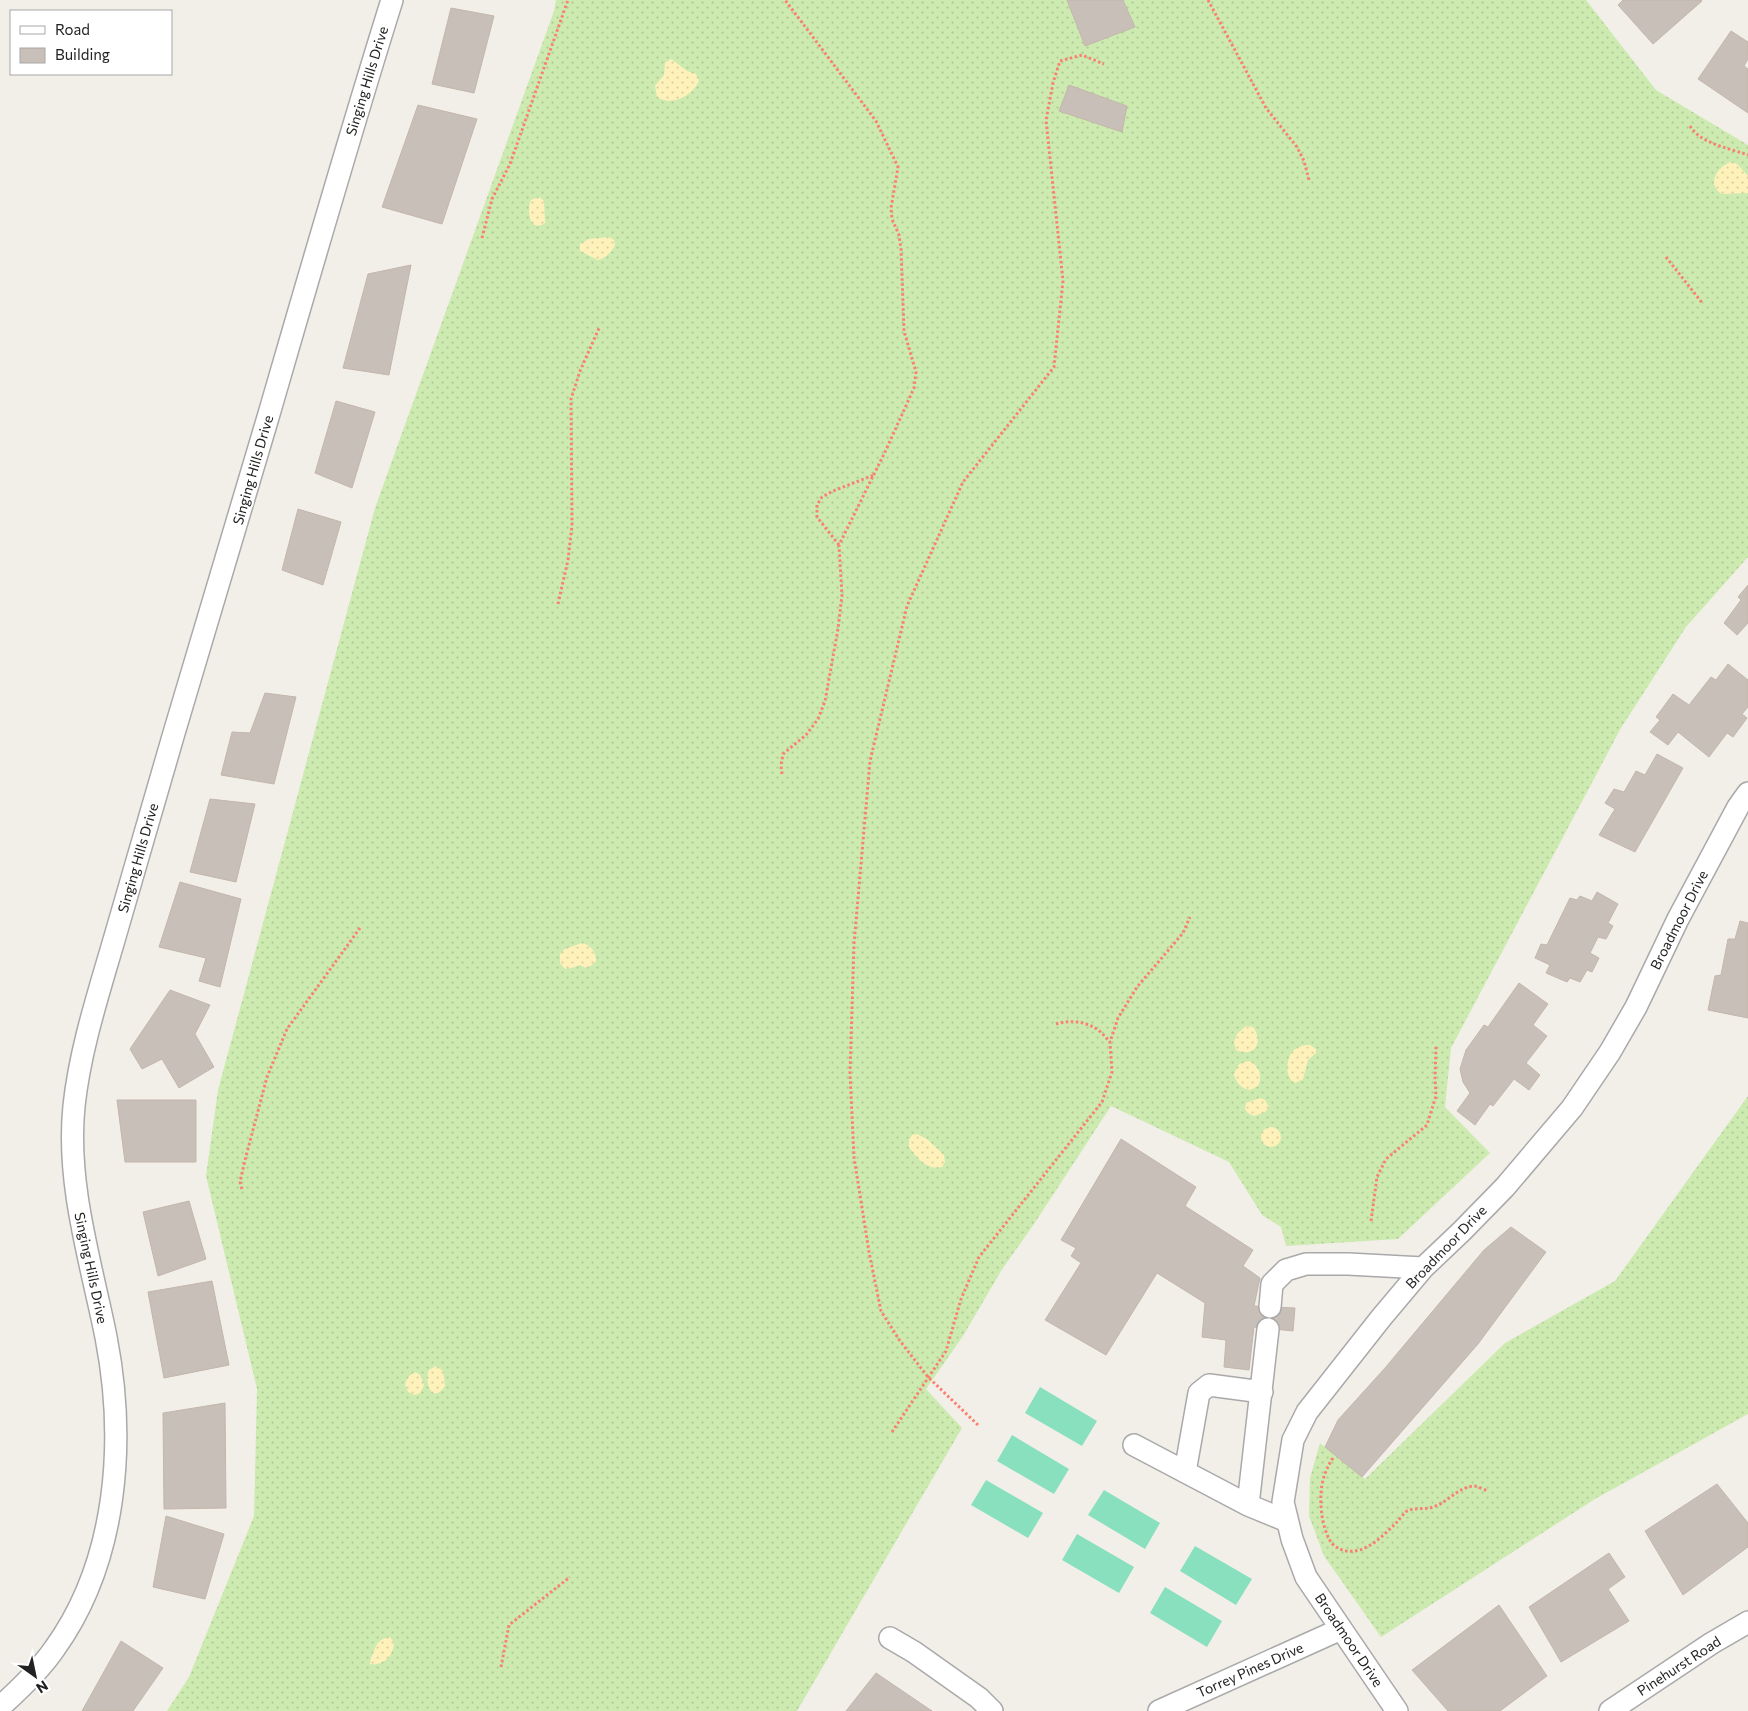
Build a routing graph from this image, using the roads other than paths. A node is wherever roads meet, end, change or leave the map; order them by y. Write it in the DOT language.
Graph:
graph roads {
  1 [pos="392,0"];
  2 [pos="1748,793"];
  3 [pos="1423,1268"];
  4 [pos="1270,1307"];
  5 [pos="1268,1329"];
  6 [pos="1262,1392"];
  7 [pos="1134,1445"];
  8 [pos="1185,1472"];
  9 [pos="1248,1504"];
  10 [pos="1287,1521"];
  11 [pos="1748,1622"];
  12 [pos="1341,1629"];
  13 [pos="890,1638"];
  14 [pos="0,1707"];
  15 [pos="992,1711"];
  16 [pos="1159,1711"];
  17 [pos="1397,1711"];
  18 [pos="1610,1711"];
  1 -- 14 [label="street, Singing Hills Drive"];
  2 -- 3 [label="street, Broadmoor Drive"];
  3 -- 4 [label="street"];
  3 -- 10 [label="street, Broadmoor Drive"];
  5 -- 6 [label="street"];
  6 -- 8 [label="street"];
  6 -- 9 [label="street"];
  7 -- 8 [label="street"];
  8 -- 9 [label="street"];
  9 -- 10 [label="street"];
  10 -- 12 [label="street, Broadmoor Drive"];
  11 -- 18 [label="street, Pinehurst Road"];
  12 -- 16 [label="street, Torrey Pines Drive"];
  12 -- 17 [label="street, Broadmoor Drive"];
  13 -- 15 [label="street"];
}
